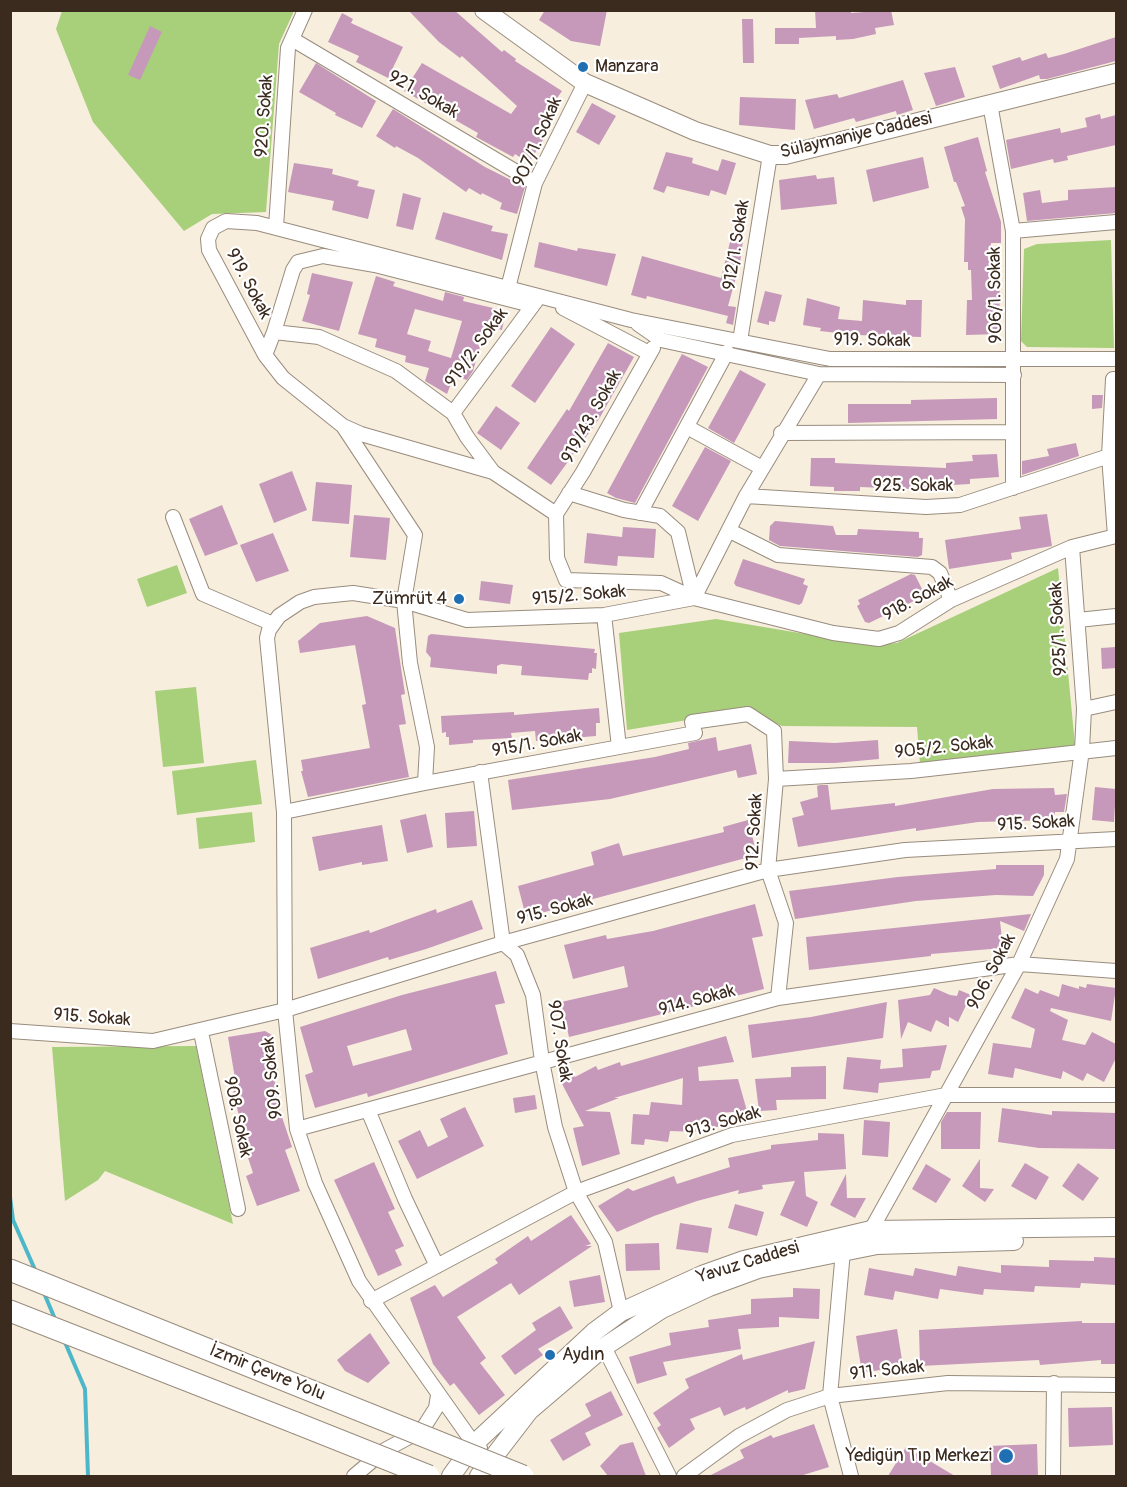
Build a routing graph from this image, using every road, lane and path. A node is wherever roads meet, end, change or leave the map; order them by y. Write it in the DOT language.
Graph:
graph roads {
  1 [pos="305,10"];
  2 [pos="484,10"];
  3 [pos="292,39"];
  4 [pos="1116,73"];
  5 [pos="585,83"];
  6 [pos="990,104"];
  7 [pos="770,155"];
  8 [pos="535,183"];
  9 [pos="1116,222"];
  10 [pos="276,227"];
  11 [pos="1013,231"];
  12 [pos="508,288"];
  13 [pos="536,301"];
  14 [pos="631,320"];
  15 [pos="274,332"];
  16 [pos="662,340"];
  17 [pos="740,341"];
  18 [pos="728,352"];
  19 [pos="649,353"];
  20 [pos="265,355"];
  21 [pos="1015,360"];
  22 [pos="1116,360"];
  23 [pos="819,374"];
  24 [pos="1014,375"];
  25 [pos="1116,379"];
  26 [pos="453,413"];
  27 [pos="343,426"];
  28 [pos="687,427"];
  29 [pos="1013,432"];
  30 [pos="781,433"];
  31 [pos="1109,456"];
  32 [pos="762,468"];
  33 [pos="493,472"];
  34 [pos="1013,488"];
  35 [pos="568,493"];
  36 [pos="746,496"];
  37 [pos="640,513"];
  38 [pos="556,514"];
  39 [pos="173,517"];
  40 [pos="730,531"];
  41 [pos="1116,536"];
  42 [pos="1072,547"];
  43 [pos="694,598"];
  44 [pos="951,600"];
  45 [pos="404,601"];
  46 [pos="604,615"];
  47 [pos="1116,616"];
  48 [pos="1078,620"];
  49 [pos="273,624"];
  50 [pos="267,638"];
  51 [pos="1116,702"];
  52 [pos="1084,709"];
  53 [pos="774,736"];
  54 [pos="619,747"];
  55 [pos="1116,748"];
  56 [pos="1082,750"];
  57 [pos="480,772"];
  58 [pos="776,779"];
  59 [pos="424,783"];
  60 [pos="284,812"];
  61 [pos="1071,839"];
  62 [pos="1116,839"];
  63 [pos="768,870"];
  64 [pos="503,943"];
  65 [pos="1019,964"];
  66 [pos="1116,971"];
  67 [pos="778,998"];
  68 [pos="285,1010"];
  69 [pos="10,1031"];
  70 [pos="201,1032"];
  71 [pos="542,1061"];
  72 [pos="945,1095"];
  73 [pos="1116,1095"];
  74 [pos="368,1110"];
  75 [pos="297,1129"];
  76 [pos="576,1192"];
  77 [pos="238,1209"];
  78 [pos="1116,1227"];
  79 [pos="871,1230"];
  80 [pos="1116,1240"];
  81 [pos="843,1251"];
  82 [pos="437,1266"];
  83 [pos="10,1270"];
  84 [pos="371,1301"];
  85 [pos="10,1311"];
  86 [pos="621,1312"];
  87 [pos="604,1347"];
  88 [pos="1054,1383"];
  89 [pos="1116,1385"];
  90 [pos="438,1395"];
  91 [pos="830,1396"];
  92 [pos="474,1444"];
  93 [pos="493,1456"];
  94 [pos="354,1476"];
  95 [pos="429,1476"];
  96 [pos="451,1476"];
  97 [pos="479,1476"];
  98 [pos="523,1476"];
  99 [pos="669,1476"];
  100 [pos="684,1476"];
  101 [pos="851,1476"];
  102 [pos="1053,1476"];
  1 -- 3 [label="street, 920. Sokak"];
  2 -- 5 [label="main road, Sülaymaniye Caddesi"];
  3 -- 8 [label="street, 921. Sokak"];
  3 -- 10 [label="street, 920. Sokak"];
  4 -- 6 [label="main road, Sülaymaniye Caddesi"];
  5 -- 7 [label="main road, Sülaymaniye Caddesi"];
  5 -- 8 [label="street, 907/1. Sokak"];
  6 -- 7 [label="main road, Sülaymaniye Caddesi"];
  6 -- 11 [label="street, 906/1. Sokak"];
  7 -- 17 [label="street, 912/1. Sokak"];
  8 -- 12 [label="street, 907/1. Sokak"];
  9 -- 11 [label="street"];
  10 -- 12 [label="street, 919. Sokak"];
  10 -- 20 [label="street, 919. Sokak"];
  11 -- 21 [label="street, 906/1. Sokak"];
  12 -- 13 [label="street, 919. Sokak"];
  13 -- 14 [label="street, 919. Sokak"];
  13 -- 15 [label="street"];
  13 -- 19 [label="street, 919. Sokak"];
  13 -- 26 [label="street, 919/2. Sokak"];
  14 -- 16 [label="street, 919. Sokak"];
  14 -- 17 [label="street, 919. Sokak"];
  15 -- 20 [label="street"];
  15 -- 26 [label="street"];
  16 -- 18 [label="street, 919. Sokak"];
  16 -- 19 [label="street, 919/43. Sokak"];
  17 -- 21 [label="street, 919. Sokak"];
  18 -- 23 [label="street, 919. Sokak"];
  18 -- 28 [label="street"];
  19 -- 35 [label="street, 919/43. Sokak"];
  20 -- 27 [label="street, 919. Sokak"];
  21 -- 22 [label="street, 919. Sokak"];
  21 -- 24 [label="street, 906/1. Sokak"];
  23 -- 24 [label="street, 919. Sokak"];
  23 -- 30 [label="street"];
  24 -- 29 [label="street, 906/1. Sokak"];
  25 -- 31 [label="street"];
  26 -- 33 [label="street"];
  27 -- 33 [label="street"];
  27 -- 45 [label="street, 919. Sokak"];
  28 -- 32 [label="street"];
  28 -- 37 [label="street"];
  29 -- 30 [label="street"];
  29 -- 34 [label="street, 906/1. Sokak"];
  30 -- 32 [label="street"];
  31 -- 34 [label="street, 925. Sokak"];
  31 -- 41 [label="street"];
  32 -- 36 [label="street"];
  33 -- 38 [label="street"];
  34 -- 36 [label="street, 925. Sokak"];
  35 -- 37 [label="street"];
  35 -- 38 [label="street, 919/43. Sokak"];
  36 -- 40 [label="street"];
  37 -- 43 [label="street"];
  38 -- 43 [label="street, 918. Sokak"];
  39 -- 49 [label="street"];
  40 -- 43 [label="street"];
  40 -- 44 [label="street"];
  41 -- 42 [label="street, 918. Sokak"];
  42 -- 44 [label="street, 918. Sokak"];
  42 -- 48 [label="street, 925/1. Sokak"];
  43 -- 44 [label="street, 918. Sokak"];
  43 -- 46 [label="street, 915/2. Sokak"];
  45 -- 46 [label="street, 915/2. Sokak"];
  45 -- 49 [label="street, 915/2. Sokak"];
  45 -- 59 [label="street"];
  46 -- 54 [label="street"];
  47 -- 48 [label="street"];
  48 -- 52 [label="street, 925/1. Sokak"];
  49 -- 50 [label="street, 915/2. Sokak"];
  50 -- 60 [label="street, 909. Sokak"];
  51 -- 52 [label="street"];
  52 -- 56 [label="street, 906. Sokak"];
  53 -- 54 [label="street, 915/1. Sokak"];
  53 -- 58 [label="street, 912. Sokak"];
  54 -- 57 [label="street, 915/1. Sokak"];
  55 -- 56 [label="street, 905/2. Sokak"];
  56 -- 58 [label="street, 905/2. Sokak"];
  56 -- 61 [label="street, 906. Sokak"];
  57 -- 59 [label="street, 915/1. Sokak"];
  57 -- 64 [label="street"];
  58 -- 63 [label="street, 912. Sokak"];
  59 -- 60 [label="street, 915/1. Sokak"];
  60 -- 68 [label="street, 909. Sokak"];
  61 -- 62 [label="street, 915. Sokak"];
  61 -- 63 [label="street, 915. Sokak"];
  61 -- 65 [label="street, 906. Sokak"];
  63 -- 64 [label="street, 915. Sokak"];
  63 -- 67 [label="street, 912. Sokak"];
  64 -- 68 [label="street, 915. Sokak"];
  64 -- 71 [label="street, 907. Sokak"];
  65 -- 66 [label="street, 914. Sokak"];
  65 -- 67 [label="street, 914. Sokak"];
  65 -- 72 [label="street, 906. Sokak"];
  67 -- 71 [label="street, 914. Sokak"];
  68 -- 70 [label="street, 915. Sokak"];
  68 -- 75 [label="street, 909. Sokak"];
  69 -- 70 [label="street, 915. Sokak"];
  70 -- 77 [label="street, 908. Sokak"];
  71 -- 74 [label="street, 914. Sokak"];
  71 -- 76 [label="street, 907. Sokak"];
  72 -- 73 [label="street, 913. Sokak"];
  72 -- 76 [label="street, 913. Sokak"];
  72 -- 79 [label="street, 906. Sokak"];
  74 -- 75 [label="street, 914. Sokak"];
  74 -- 82 [label="street"];
  75 -- 84 [label="street, 909. Sokak"];
  76 -- 82 [label="street, 913. Sokak"];
  76 -- 86 [label="street, 907. Sokak"];
  78 -- 79 [label="main road, Yavuz Caddesi"];
  79 -- 86 [label="main road, Yavuz Caddesi"];
  80 -- 81 [label="main road, Yavuz Caddesi"];
  81 -- 87 [label="main road, Yavuz Caddesi"];
  81 -- 91 [label="street"];
  82 -- 84 [label="street, 913. Sokak"];
  83 -- 98 [label="highway, İzmir Çevre Yolu, bridge"];
  84 -- 90 [label="street, 909. Sokak"];
  85 -- 95 [label="highway, İzmir Çevre Yolu, bridge"];
  86 -- 92 [label="main road, Yavuz Caddesi"];
  87 -- 93 [label="main road, Yavuz Caddesi"];
  87 -- 99 [label="street"];
  88 -- 89 [label="street, 911. Sokak"];
  88 -- 91 [label="street, 911. Sokak"];
  88 -- 102 [label="street"];
  90 -- 92 [label="street, 909. Sokak"];
  90 -- 94 [label="street"];
  91 -- 100 [label="street, 911. Sokak"];
  91 -- 101 [label="street"];
  92 -- 93 [label="street, 909. Sokak"];
  92 -- 96 [label="main road, Yavuz Caddesi"];
  93 -- 97 [label="main road, Yavuz Caddesi"];
}
